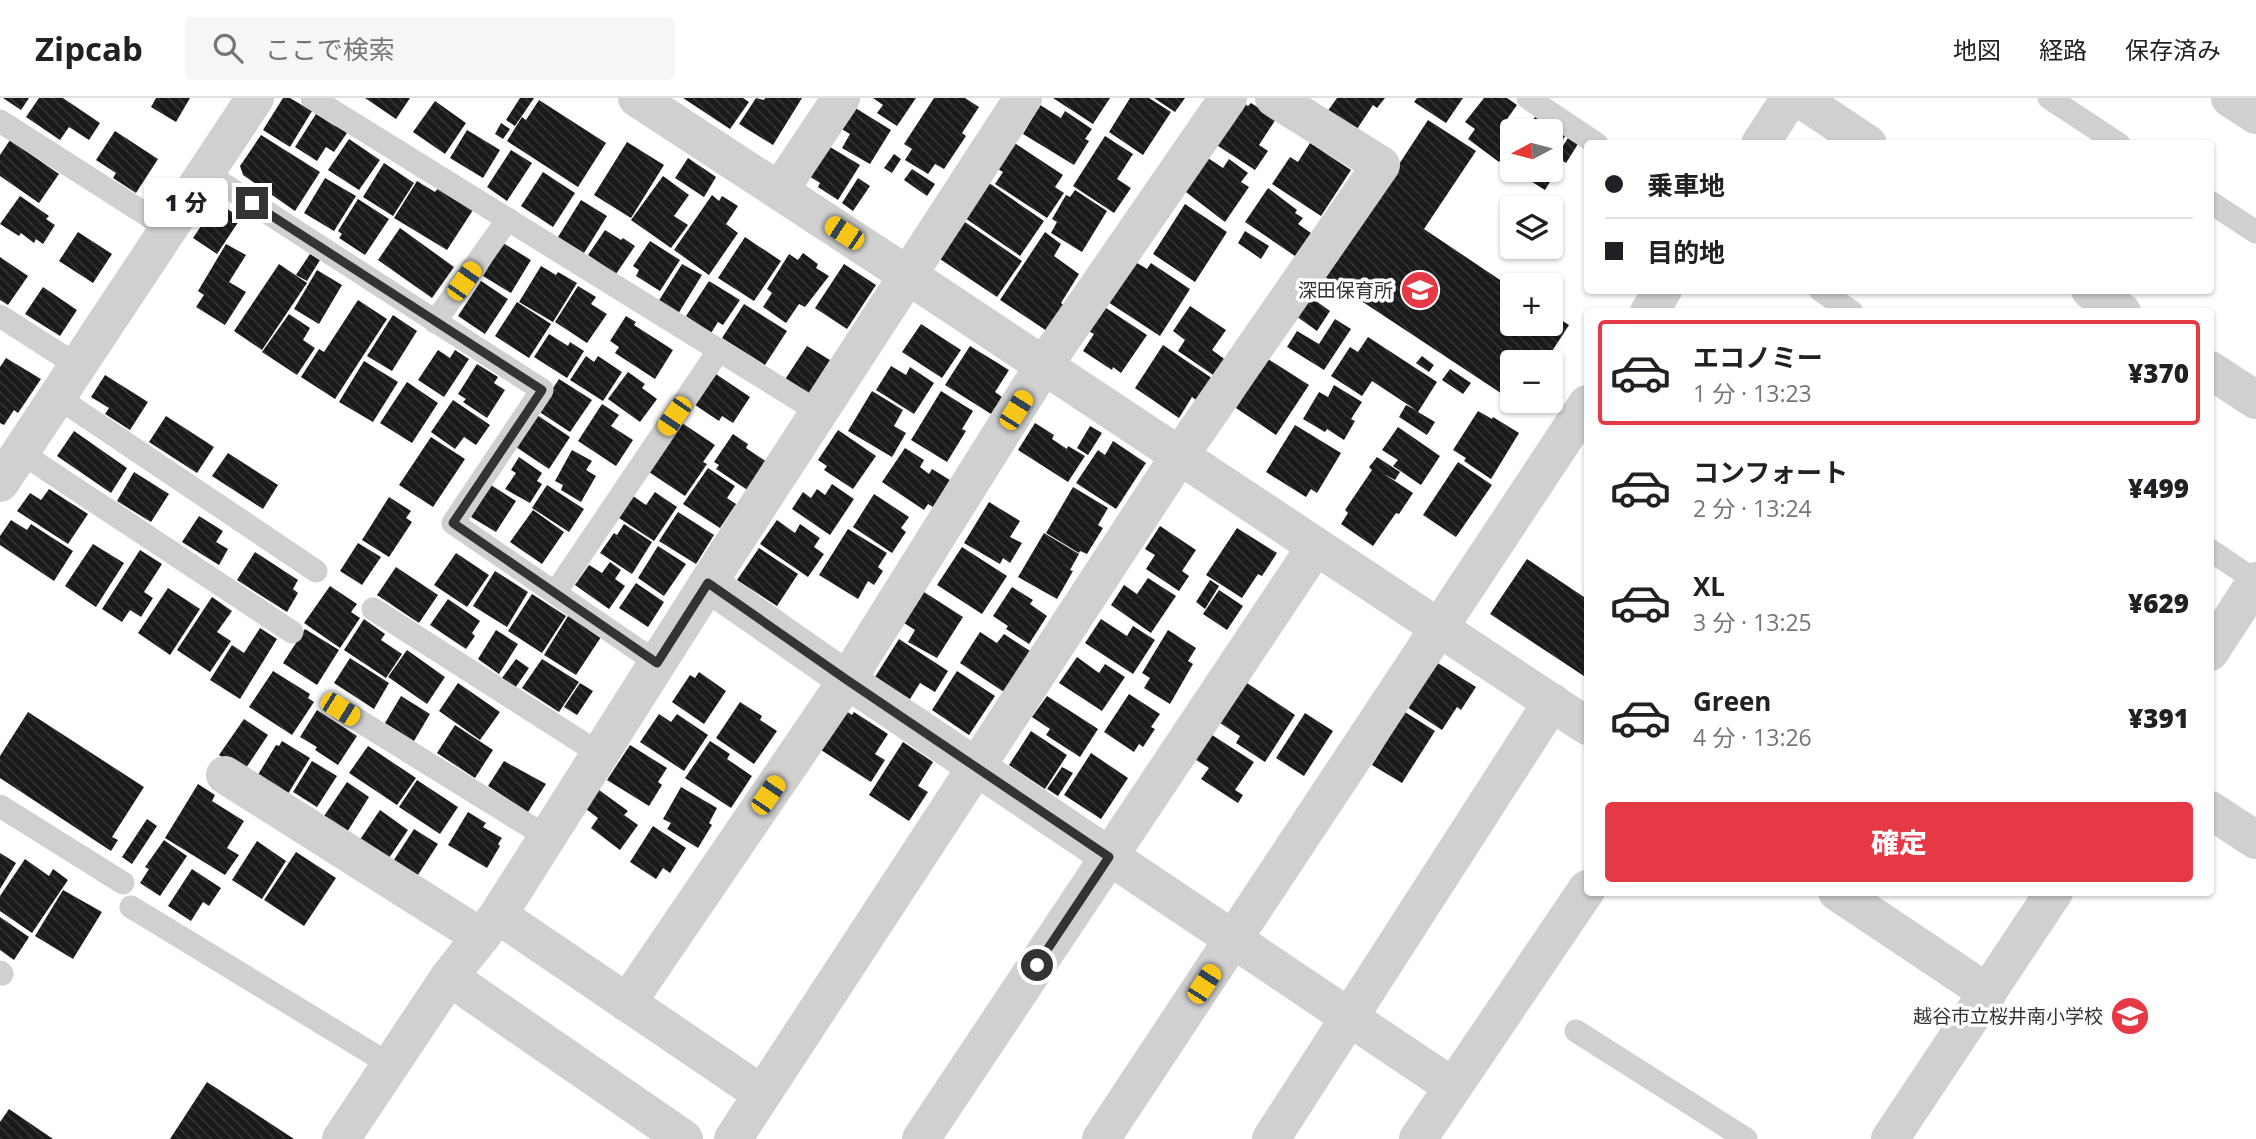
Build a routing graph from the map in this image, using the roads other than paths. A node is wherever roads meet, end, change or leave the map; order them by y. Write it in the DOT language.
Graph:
graph roads {
  1 [pos="255,98"];
  2 [pos="312,98"];
  3 [pos="841,98"];
  4 [pos="1023,98"];
  5 [pos="1228,98"];
  6 [pos="1274,98"];
  7 [pos="1528,98"];
  8 [pos="1790,98"];
  9 [pos="1799,98"];
  10 [pos="2049,98"];
  11 [pos="2230,98"];
  12 [pos="643,100"];
  13 [pos="2256,115"];
  14 [pos="0,121"];
  15 [pos="1591,140"];
  16 [pos="1763,140"];
  17 [pos="1862,140"];
  18 [pos="2113,140"];
  19 [pos="206,173"];
  20 [pos="779,191"];
  21 [pos="2214,205"];
  22 [pos="508,219"];
  23 [pos="169,229"];
  24 [pos="2256,232"];
  25 [pos="909,276"];
  26 [pos="1826,294"];
  27 [pos="2096,294"];
  28 [pos="1846,308"];
  29 [pos="2116,308"];
  30 [pos="0,316"];
  31 [pos="435,321"];
  32 [pos="719,350"];
  33 [pos="1044,365"];
  34 [pos="78,366"];
  35 [pos="2214,373"];
  36 [pos="57,397"];
  37 [pos="2256,400"];
  38 [pos="1584,409"];
  39 [pos="820,413"];
  40 [pos="1180,455"];
  41 [pos="10,468"];
  42 [pos="1316,546"];
  43 [pos="2214,553"];
  44 [pos="316,570"];
  45 [pos="2256,581"];
  46 [pos="708,583"];
  47 [pos="555,593"];
  48 [pos="373,609"];
  49 [pos="1440,627"];
  50 [pos="292,632"];
  51 [pos="2214,646"];
  52 [pos="657,663"];
  53 [pos="847,680"];
  54 [pos="1552,702"];
  55 [pos="340,709"];
  56 [pos="1584,724"];
  57 [pos="600,754"];
  58 [pos="976,767"];
  59 [pos="225,775"];
  60 [pos="0,806"];
  61 [pos="2214,813"];
  62 [pos="547,837"];
  63 [pos="2256,840"];
  64 [pos="1109,857"];
  65 [pos="123,883"];
  66 [pos="1584,893"];
  67 [pos="1843,896"];
  68 [pos="2051,896"];
  69 [pos="131,906"];
  70 [pos="489,926"];
  71 [pos="1233,939"];
  72 [pos="449,977"];
  73 [pos="1988,993"];
  74 [pos="627,1003"];
  75 [pos="1350,1018"];
  76 [pos="1576,1031"];
  77 [pos="389,1065"];
  78 [pos="1453,1087"];
  79 [pos="762,1094"];
  80 [pos="341,1139"];
  81 [pos="684,1139"];
  82 [pos="733,1139"];
  83 [pos="921,1139"];
  84 [pos="1101,1139"];
  85 [pos="1270,1139"];
  86 [pos="1418,1139"];
  87 [pos="1746,1139"];
  88 [pos="1890,1139"];
  1 -- 19 [label="street"];
  2 -- 22 [label="lane"];
  3 -- 20 [label="street"];
  4 -- 25 [label="street"];
  5 -- 33 [label="street"];
  6 -- 40 [label="street"];
  7 -- 15 [label="lane"];
  8 -- 16 [label="street"];
  9 -- 17 [label="street"];
  10 -- 18 [label="lane"];
  11 -- 13 [label="street"];
  12 -- 20 [label="street"];
  14 -- 23 [label="lane"];
  19 -- 23 [label="street"];
  19 -- 31 [label="lane"];
  20 -- 25 [label="street"];
  21 -- 24 [label="lane"];
  22 -- 31 [label="lane"];
  22 -- 32 [label="lane"];
  23 -- 34 [label="street"];
  25 -- 33 [label="street"];
  25 -- 39 [label="street"];
  26 -- 28 [label="lane"];
  27 -- 29 [label="street"];
  30 -- 34 [label="lane"];
  31 -- 47 [label="lane"];
  32 -- 39 [label="lane"];
  32 -- 47 [label="lane"];
  33 -- 40 [label="street"];
  33 -- 53 [label="street"];
  34 -- 36 [label="street"];
  35 -- 37 [label="street"];
  36 -- 41 [label="street"];
  36 -- 44 [label="lane"];
  38 -- 49 [label="street"];
  39 -- 46 [label="street"];
  40 -- 42 [label="street"];
  40 -- 58 [label="street"];
  41 -- 50 [label="lane"];
  42 -- 49 [label="street"];
  42 -- 64 [label="street"];
  43 -- 45 [label="lane"];
  45 -- 51 [label="street"];
  46 -- 52 [label="street"];
  46 -- 53 [label="street"];
  47 -- 52 [label="lane"];
  48 -- 57 [label="lane"];
  49 -- 54 [label="street"];
  49 -- 71 [label="street"];
  52 -- 57 [label="street"];
  53 -- 58 [label="street"];
  53 -- 74 [label="street"];
  54 -- 56 [label="street"];
  54 -- 75 [label="street"];
  55 -- 62 [label="lane"];
  57 -- 62 [label="street"];
  58 -- 64 [label="street"];
  58 -- 79 [label="street"];
  59 -- 70 [label="street"];
  60 -- 65 [label="lane"];
  61 -- 63 [label="street"];
  62 -- 70 [label="street"];
  64 -- 71 [label="street"];
  64 -- 83 [label="street"];
  66 -- 78 [label="street"];
  67 -- 73 [label="street"];
  68 -- 73 [label="street"];
  69 -- 77 [label="lane"];
  70 -- 72 [label="street"];
  70 -- 74 [label="street"];
  71 -- 75 [label="street"];
  71 -- 84 [label="street"];
  72 -- 77 [label="street"];
  72 -- 81 [label="street"];
  73 -- 88 [label="street"];
  74 -- 79 [label="street"];
  75 -- 78 [label="street"];
  75 -- 85 [label="street"];
  76 -- 87 [label="lane"];
  77 -- 80 [label="street"];
  78 -- 86 [label="street"];
  79 -- 82 [label="street"];
}
